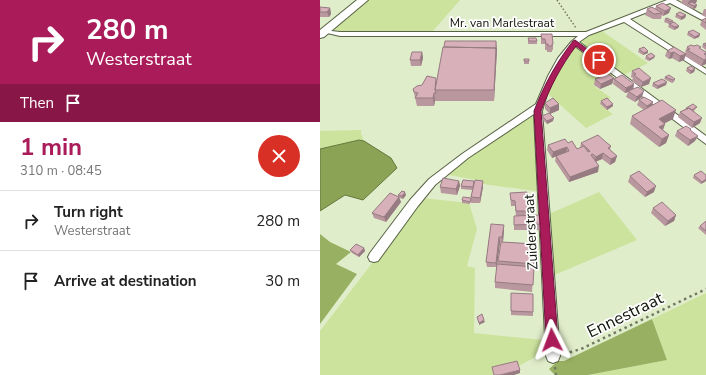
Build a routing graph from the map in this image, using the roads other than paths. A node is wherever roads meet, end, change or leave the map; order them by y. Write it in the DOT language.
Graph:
graph roads {
  1 [pos="363,0"];
  2 [pos="672,0"];
  3 [pos="625,19"];
  4 [pos="706,20"];
  5 [pos="322,33"];
  6 [pos="584,34"];
  7 [pos="575,42"];
  8 [pos="706,72"];
  9 [pos="539,106"];
  10 [pos="706,141"];
  11 [pos="374,257"];
  12 [pos="553,356"];
  1 -- 5 [label="main road"];
  2 -- 3 [label="street, Mr. van Marlestraat"];
  2 -- 4 [label="street"];
  3 -- 6 [label="street, Mr. van Marlestraat"];
  3 -- 8 [label="street"];
  5 -- 6 [label="street, Mr. van Marlestraat"];
  6 -- 7 [label="street, Zuiderstraat"];
  7 -- 9 [label="street, Zuiderstraat"];
  7 -- 10 [label="street"];
  9 -- 11 [label="street"];
  9 -- 12 [label="street, Zuiderstraat"];
}
